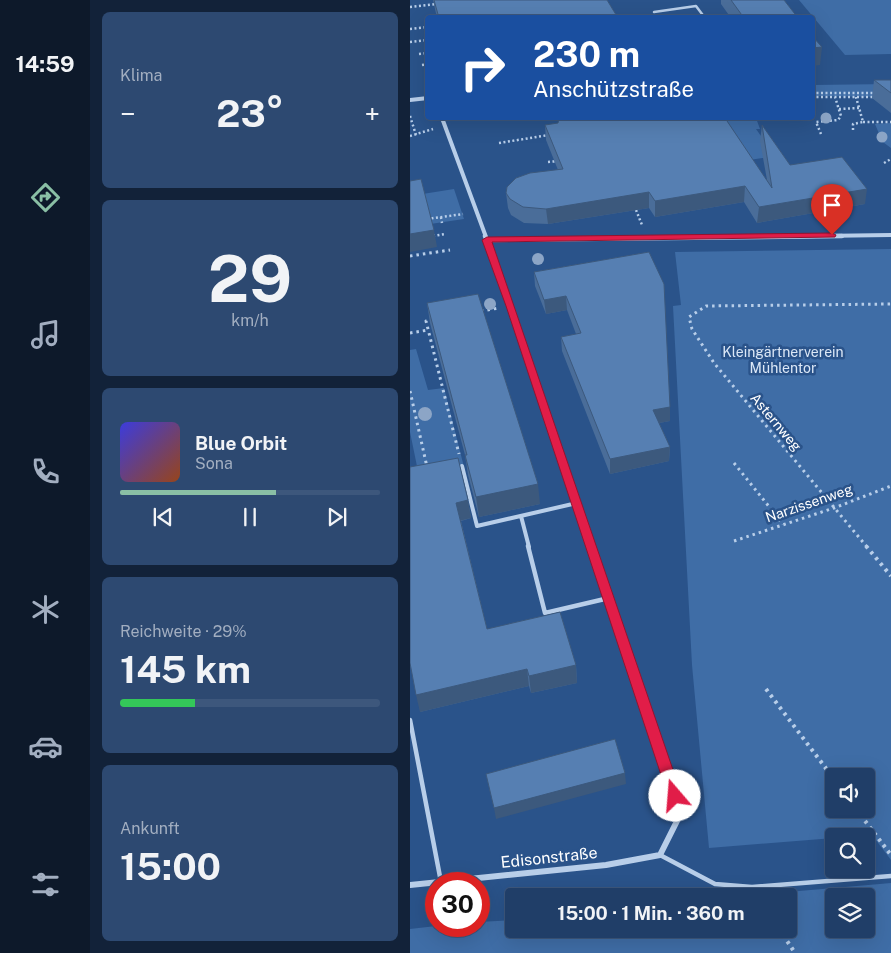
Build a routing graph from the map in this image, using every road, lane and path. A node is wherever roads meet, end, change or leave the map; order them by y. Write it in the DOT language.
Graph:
graph roads {
  1 [pos="437,4"];
  2 [pos="410,7"];
  3 [pos="654,12"];
  4 [pos="703,15"];
  5 [pos="425,27"];
  6 [pos="410,29"];
  7 [pos="425,40"];
  8 [pos="410,42"];
  9 [pos="425,53"];
  10 [pos="419,54"];
  11 [pos="425,64"];
  12 [pos="422,65"];
  13 [pos="882,93"];
  14 [pos="815,95"];
  15 [pos="815,95"];
  16 [pos="835,97"];
  17 [pos="856,97"];
  18 [pos="882,97"];
  19 [pos="425,98"];
  20 [pos="410,100"];
  21 [pos="859,108"];
  22 [pos="839,109"];
  23 [pos="410,116"];
  24 [pos="443,120"];
  25 [pos="816,122"];
  26 [pos="863,122"];
  27 [pos="891,122"];
  28 [pos="436,128"];
  29 [pos="853,130"];
  30 [pos="821,134"];
  31 [pos="416,135"];
  32 [pos="554,135"];
  33 [pos="410,136"];
  34 [pos="499,143"];
  35 [pos="891,159"];
  36 [pos="564,160"];
  37 [pos="548,162"];
  38 [pos="884,163"];
  39 [pos="636,210"];
  40 [pos="466,214"];
  41 [pos="441,217"];
  42 [pos="425,220"];
  43 [pos="442,223"];
  44 [pos="643,232"];
  45 [pos="445,234"];
  46 [pos="889,234"];
  47 [pos="426,237"];
  48 [pos="487,240"];
  49 [pos="450,250"];
  50 [pos="410,256"];
  51 [pos="891,304"];
  52 [pos="511,306"];
  53 [pos="480,312"];
  54 [pos="435,320"];
  55 [pos="428,330"];
  56 [pos="410,333"];
  57 [pos="410,390"];
  58 [pos="734,463"];
  59 [pos="462,466"];
  60 [pos="428,473"];
  61 [pos="891,486"];
  62 [pos="577,504"];
  63 [pos="834,508"];
  64 [pos="521,516"];
  65 [pos="783,524"];
  66 [pos="734,541"];
  67 [pos="891,576"];
  68 [pos="609,598"];
  69 [pos="766,689"];
  70 [pos="410,720"];
  71 [pos="826,768"];
  72 [pos="863,818"];
  73 [pos="660,855"];
  74 [pos="891,856"];
  75 [pos="439,872"];
  76 [pos="891,876"];
  77 [pos="490,877"];
  78 [pos="425,884"];
  79 [pos="410,885"];
  80 [pos="785,938"];
  81 [pos="795,953"];
  1 -- 2 [label="path"];
  3 -- 4 [label="lane"];
  5 -- 6 [label="path"];
  7 -- 8 [label="path"];
  9 -- 10 [label="path"];
  11 -- 12 [label="path"];
  13 -- 14 [label="path"];
  15 -- 16 [label="path"];
  16 -- 17 [label="path"];
  16 -- 22 [label="path"];
  17 -- 18 [label="path"];
  17 -- 21 [label="path"];
  19 -- 20 [label="street"];
  21 -- 22 [label="path"];
  21 -- 26 [label="path"];
  22 -- 25 [label="path"];
  23 -- 31 [label="path"];
  24 -- 48 [label="street"];
  25 -- 30 [label="path"];
  26 -- 27 [label="path"];
  26 -- 29 [label="path"];
  28 -- 31 [label="path"];
  31 -- 33 [label="path"];
  32 -- 34 [label="path"];
  35 -- 38 [label="path"];
  36 -- 37 [label="path"];
  39 -- 44 [label="path"];
  40 -- 41 [label="path"];
  41 -- 42 [label="path"];
  41 -- 43 [label="path"];
  45 -- 47 [label="path"];
  46 -- 48 [label="street"];
  48 -- 52 [label="street"];
  49 -- 50 [label="path"];
  51 -- 63 [label="path, Asternweg"];
  52 -- 53 [label="path"];
  52 -- 62 [label="street"];
  54 -- 55 [label="path"];
  55 -- 56 [label="path"];
  55 -- 59 [label="path"];
  57 -- 60 [label="path"];
  58 -- 65 [label="path"];
  59 -- 64 [label="lane"];
  61 -- 63 [label="path, Narzissenweg"];
  62 -- 64 [label="lane"];
  62 -- 68 [label="street"];
  63 -- 65 [label="path, Narzissenweg"];
  63 -- 67 [label="path, Asternweg"];
  64 -- 68 [label="lane"];
  65 -- 66 [label="path, Narzissenweg"];
  68 -- 73 [label="street"];
  69 -- 71 [label="path"];
  70 -- 75 [label="lane"];
  72 -- 74 [label="path"];
  73 -- 76 [label="lane"];
  73 -- 77 [label="street, Edisonstraße"];
  78 -- 79 [label="street, Edisonstraße"];
  80 -- 81 [label="path"];
}
